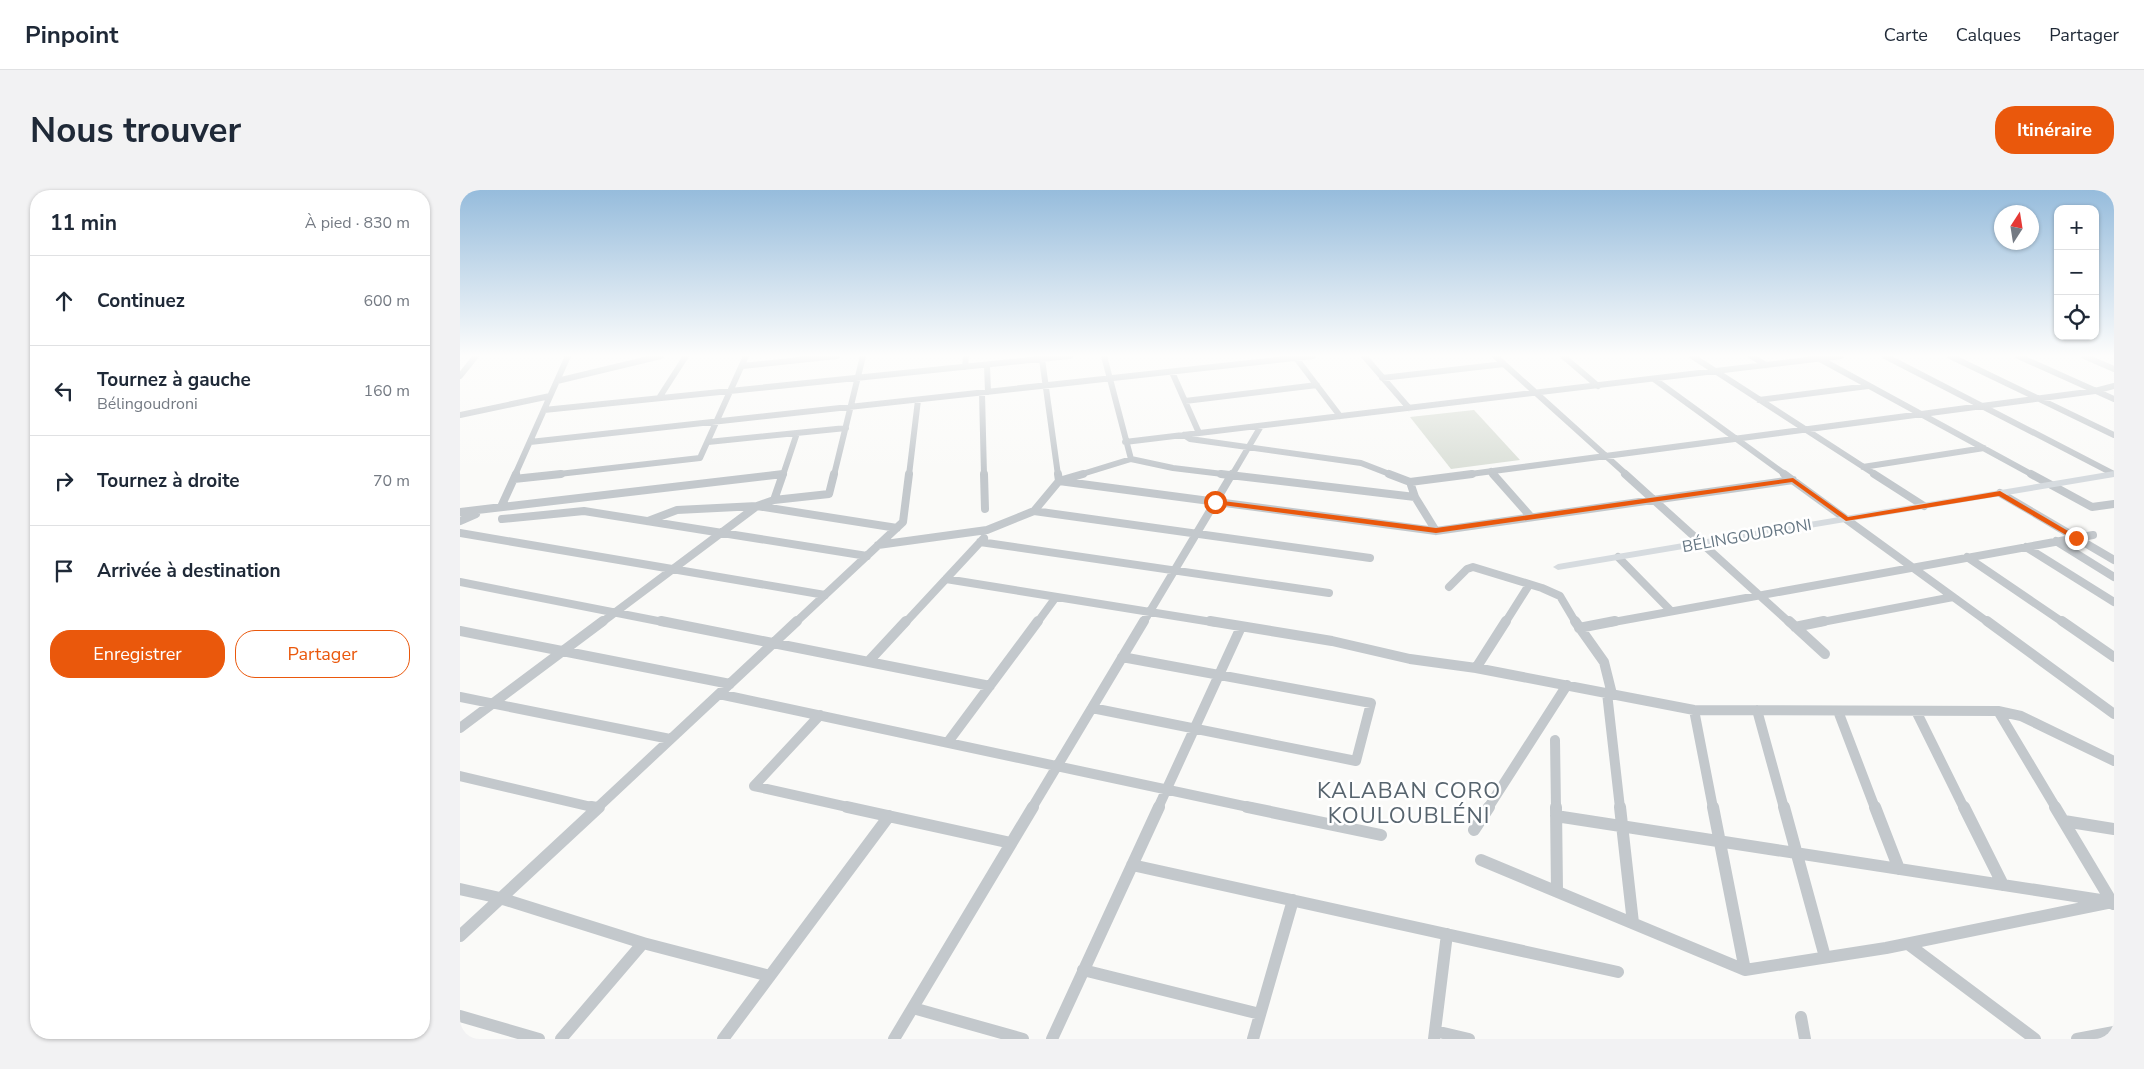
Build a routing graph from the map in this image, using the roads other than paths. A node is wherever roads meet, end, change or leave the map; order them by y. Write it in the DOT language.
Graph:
graph roads {
  1 [pos="550,396"];
  2 [pos="683,396"];
  3 [pos="728,396"];
  4 [pos="854,396"];
  5 [pos="955,396"];
  6 [pos="985,396"];
  7 [pos="1047,396"];
  8 [pos="1113,396"];
  9 [pos="1183,396"];
  10 [pos="1229,396"];
  11 [pos="1325,396"];
  12 [pos="1398,396"];
  13 [pos="1514,396"];
  14 [pos="1539,396"];
  15 [pos="1677,396"];
  16 [pos="1752,396"];
  17 [pos="1793,396"];
  18 [pos="1886,396"];
  19 [pos="1961,396"];
  20 [pos="2032,396"];
  21 [pos="2057,396"];
  22 [pos="659,398"];
  23 [pos="2037,398"];
  24 [pos="918,400"];
  25 [pos="1759,400"];
  26 [pos="1185,401"];
  27 [pos="1981,406"];
  28 [pos="851,407"];
  29 [pos="1409,408"];
  30 [pos="544,410"];
  31 [pos="1921,414"];
  32 [pos="460,415"];
  33 [pos="1340,416"];
  34 [pos="717,422"];
  35 [pos="1261,426"];
  36 [pos="846,428"];
  37 [pos="1804,429"];
  38 [pos="797,433"];
  39 [pos="1199,433"];
  40 [pos="1184,435"];
  41 [pos="2114,435"];
  42 [pos="1736,438"];
  43 [pos="530,442"];
  44 [pos="708,442"];
  45 [pos="1125,442"];
  46 [pos="1248,447"];
  47 [pos="1984,448"];
  48 [pos="1606,456"];
  49 [pos="1131,459"];
  50 [pos="1864,467"];
  51 [pos="1491,471"];
  52 [pos="783,474"];
  53 [pos="2114,474"];
  54 [pos="1231,475"];
  55 [pos="514,479"];
  56 [pos="1793,480"];
  57 [pos="1059,481"];
  58 [pos="1410,482"];
  59 [pos="2052,485"];
  60 [pos="2000,493"];
  61 [pos="1415,497"];
  62 [pos="774,500"];
  63 [pos="1655,500"];
  64 [pos="1215,502"];
  65 [pos="2114,504"];
  66 [pos="758,506"];
  67 [pos="1924,506"];
  68 [pos="502,508"];
  69 [pos="985,509"];
  70 [pos="484,510"];
  71 [pos="1034,511"];
  72 [pos="460,512"];
  73 [pos="1531,517"];
  74 [pos="502,519"];
  75 [pos="1846,519"];
  76 [pos="460,521"];
  77 [pos="647,521"];
  78 [pos="995,527"];
  79 [pos="897,528"];
  80 [pos="1436,530"];
  81 [pos="460,532"];
  82 [pos="722,533"];
  83 [pos="1197,533"];
  84 [pos="2093,535"];
  85 [pos="2076,538"];
  86 [pos="2056,541"];
  87 [pos="980,542"];
  88 [pos="1703,543"];
  89 [pos="878,546"];
  90 [pos="2026,547"];
  91 [pos="866,556"];
  92 [pos="1618,557"];
  93 [pos="1967,557"];
  94 [pos="1370,558"];
  95 [pos="2114,560"];
  96 [pos="1912,567"];
  97 [pos="1558,568"];
  98 [pos="673,569"];
  99 [pos="1174,572"];
  100 [pos="2114,577"];
  101 [pos="946,579"];
  102 [pos="460,582"];
  103 [pos="1529,585"];
  104 [pos="1449,587"];
  105 [pos="1329,593"];
  106 [pos="824,595"];
  107 [pos="1760,595"];
  108 [pos="1056,597"];
  109 [pos="1953,597"];
  110 [pos="2114,602"];
  111 [pos="1671,611"];
  112 [pos="1150,612"];
  113 [pos="615,613"];
  114 [pos="1241,627"];
  115 [pos="1796,627"];
  116 [pos="1579,628"];
  117 [pos="460,631"];
  118 [pos="773,643"];
  119 [pos="563,651"];
  120 [pos="1825,654"];
  121 [pos="1122,657"];
  122 [pos="2114,657"];
  123 [pos="868,662"];
  124 [pos="1476,668"];
  125 [pos="1219,675"];
  126 [pos="730,684"];
  127 [pos="990,686"];
  128 [pos="1567,686"];
  129 [pos="719,694"];
  130 [pos="1610,694"];
  131 [pos="460,697"];
  132 [pos="493,704"];
  133 [pos="1092,708"];
  134 [pos="1694,710"];
  135 [pos="1757,710"];
  136 [pos="1838,711"];
  137 [pos="1916,711"];
  138 [pos="1998,711"];
  139 [pos="2114,714"];
  140 [pos="820,715"];
  141 [pos="460,728"];
  142 [pos="1194,728"];
  143 [pos="670,739"];
  144 [pos="1555,740"];
  145 [pos="948,742"];
  146 [pos="2114,761"];
  147 [pos="1057,766"];
  148 [pos="460,776"];
  149 [pos="1166,789"];
  150 [pos="597,808"];
  151 [pos="889,816"];
  152 [pos="1556,816"];
  153 [pos="2064,821"];
  154 [pos="1622,826"];
  155 [pos="2114,828"];
  156 [pos="1474,830"];
  157 [pos="1381,835"];
  158 [pos="1720,841"];
  159 [pos="1011,843"];
  160 [pos="1797,853"];
  161 [pos="1481,860"];
  162 [pos="1132,865"];
  163 [pos="1899,869"];
  164 [pos="2003,885"];
  165 [pos="460,889"];
  166 [pos="1557,891"];
  167 [pos="500,898"];
  168 [pos="1293,900"];
  169 [pos="2113,903"];
  170 [pos="1633,923"];
  171 [pos="1447,934"];
  172 [pos="460,936"];
  173 [pos="643,943"];
  174 [pos="1908,944"];
  175 [pos="1825,957"];
  176 [pos="1084,970"];
  177 [pos="1745,970"];
  178 [pos="1618,972"];
  179 [pos="770,976"];
  180 [pos="913,1008"];
  181 [pos="1260,1014"];
  182 [pos="460,1016"];
  183 [pos="1801,1017"];
  184 [pos="2114,1032"];
  185 [pos="1434,1035"];
  186 [pos="531,1038"];
  187 [pos="1257,1038"];
  188 [pos="562,1039"];
  189 [pos="722,1039"];
  190 [pos="894,1039"];
  191 [pos="1023,1039"];
  192 [pos="1052,1039"];
  193 [pos="1469,1039"];
  194 [pos="1805,1039"];
  195 [pos="2034,1039"];
  196 [pos="2077,1039"];
  1 -- 30 [label="street"];
  1 -- 32 [label="street"];
  2 -- 22 [label="street"];
  3 -- 34 [label="street"];
  4 -- 28 [label="street"];
  5 -- 24 [label="street"];
  6 -- 69 [label="street"];
  7 -- 57 [label="street"];
  8 -- 45 [label="street"];
  9 -- 26 [label="street"];
  10 -- 26 [label="street"];
  11 -- 33 [label="street"];
  12 -- 29 [label="street"];
  13 -- 29 [label="street"];
  14 -- 48 [label="street"];
  15 -- 42 [label="street"];
  16 -- 25 [label="street"];
  17 -- 25 [label="street"];
  18 -- 31 [label="street"];
  19 -- 27 [label="street"];
  20 -- 23 [label="street"];
  21 -- 23 [label="street"];
  22 -- 30 [label="street"];
  23 -- 27 [label="street"];
  23 -- 41 [label="street"];
  24 -- 28 [label="street"];
  24 -- 79 [label="street"];
  25 -- 37 [label="street"];
  26 -- 39 [label="street"];
  27 -- 31 [label="street"];
  27 -- 53 [label="street"];
  28 -- 34 [label="street"];
  28 -- 36 [label="street"];
  29 -- 33 [label="street"];
  30 -- 43 [label="street"];
  31 -- 37 [label="street"];
  31 -- 47 [label="street"];
  33 -- 35 [label="street"];
  34 -- 43 [label="street"];
  34 -- 44 [label="street"];
  35 -- 39 [label="street"];
  35 -- 46 [label="street"];
  36 -- 38 [label="street"];
  36 -- 62 [label="street"];
  37 -- 42 [label="street"];
  37 -- 50 [label="street"];
  38 -- 44 [label="street"];
  38 -- 52 [label="street"];
  39 -- 40 [label="street"];
  40 -- 45 [label="street"];
  40 -- 46 [label="street"];
  42 -- 48 [label="street"];
  42 -- 56 [label="street"];
  43 -- 55 [label="street"];
  44 -- 55 [label="street"];
  45 -- 49 [label="street"];
  46 -- 54 [label="street"];
  46 -- 58 [label="street"];
  47 -- 50 [label="street"];
  47 -- 59 [label="street"];
  48 -- 51 [label="street"];
  48 -- 63 [label="street"];
  49 -- 54 [label="street"];
  49 -- 57 [label="street"];
  50 -- 67 [label="street"];
  51 -- 58 [label="street"];
  51 -- 73 [label="street"];
  52 -- 62 [label="street"];
  52 -- 68 [label="street"];
  53 -- 59 [label="street, BÉLINGOUDRONI"];
  54 -- 61 [label="street"];
  54 -- 64 [label="street"];
  55 -- 68 [label="street"];
  56 -- 63 [label="street"];
  56 -- 75 [label="street"];
  57 -- 64 [label="street"];
  57 -- 71 [label="street"];
  58 -- 61 [label="street"];
  59 -- 60 [label="street, BÉLINGOUDRONI"];
  59 -- 65 [label="street"];
  60 -- 67 [label="street, BÉLINGOUDRONI"];
  60 -- 85 [label="street"];
  61 -- 80 [label="street"];
  62 -- 66 [label="street"];
  63 -- 73 [label="street"];
  63 -- 88 [label="street"];
  64 -- 80 [label="street"];
  64 -- 83 [label="street"];
  66 -- 77 [label="street"];
  66 -- 79 [label="street"];
  66 -- 82 [label="street"];
  67 -- 75 [label="street, BÉLINGOUDRONI"];
  68 -- 70 [label="street"];
  70 -- 72 [label="street"];
  70 -- 76 [label="street"];
  71 -- 78 [label="street"];
  71 -- 83 [label="street"];
  73 -- 80 [label="street"];
  74 -- 77 [label="street"];
  75 -- 88 [label="street, BÉLINGOUDRONI"];
  75 -- 96 [label="street"];
  77 -- 82 [label="street"];
  78 -- 87 [label="street"];
  78 -- 89 [label="street"];
  79 -- 89 [label="street"];
  81 -- 98 [label="street"];
  82 -- 91 [label="street"];
  82 -- 98 [label="street"];
  83 -- 94 [label="street"];
  83 -- 99 [label="street"];
  84 -- 85 [label="street"];
  85 -- 86 [label="street"];
  85 -- 95 [label="street"];
  86 -- 90 [label="street"];
  86 -- 100 [label="street"];
  87 -- 99 [label="street"];
  87 -- 101 [label="street"];
  88 -- 92 [label="street, BÉLINGOUDRONI"];
  88 -- 107 [label="street"];
  89 -- 91 [label="street"];
  90 -- 93 [label="street"];
  90 -- 110 [label="street"];
  91 -- 106 [label="street"];
  92 -- 97 [label="street, BÉLINGOUDRONI"];
  92 -- 111 [label="street"];
  93 -- 96 [label="street"];
  93 -- 122 [label="street"];
  96 -- 107 [label="street"];
  96 -- 109 [label="street"];
  98 -- 106 [label="street"];
  98 -- 113 [label="street"];
  99 -- 105 [label="street"];
  99 -- 112 [label="street"];
  101 -- 108 [label="street"];
  101 -- 123 [label="street"];
  102 -- 113 [label="street"];
  103 -- 104 [label="street"];
  103 -- 116 [label="street"];
  103 -- 124 [label="street"];
  106 -- 118 [label="street"];
  107 -- 111 [label="street"];
  107 -- 115 [label="street"];
  108 -- 112 [label="street"];
  108 -- 127 [label="street"];
  109 -- 115 [label="street"];
  109 -- 139 [label="street"];
  111 -- 116 [label="street"];
  112 -- 114 [label="street"];
  112 -- 121 [label="street"];
  113 -- 118 [label="street"];
  113 -- 119 [label="street"];
  114 -- 124 [label="street"];
  114 -- 125 [label="street"];
  115 -- 120 [label="street"];
  116 -- 130 [label="street"];
  117 -- 119 [label="street"];
  118 -- 123 [label="street"];
  118 -- 126 [label="street"];
  119 -- 126 [label="street"];
  119 -- 132 [label="street"];
  121 -- 125 [label="street"];
  121 -- 133 [label="street"];
  123 -- 127 [label="street"];
  124 -- 128 [label="street"];
  125 -- 142 [label="street"];
  125 -- 142 [label="street"];
  126 -- 129 [label="street"];
  127 -- 145 [label="street"];
  128 -- 130 [label="street"];
  128 -- 156 [label="street"];
  129 -- 140 [label="street"];
  129 -- 143 [label="street"];
  130 -- 134 [label="street"];
  130 -- 154 [label="street"];
  131 -- 132 [label="street"];
  132 -- 141 [label="street"];
  132 -- 143 [label="street"];
  133 -- 142 [label="street"];
  133 -- 147 [label="street"];
  134 -- 135 [label="street"];
  134 -- 158 [label="street"];
  135 -- 136 [label="street"];
  135 -- 160 [label="street"];
  136 -- 137 [label="street"];
  136 -- 163 [label="street"];
  137 -- 138 [label="street"];
  137 -- 164 [label="street"];
  138 -- 146 [label="street"];
  138 -- 153 [label="street"];
  140 -- 145 [label="street"];
  140 -- 151 [label="street"];
  142 -- 149 [label="street"];
  143 -- 150 [label="street"];
  144 -- 152 [label="street"];
  145 -- 147 [label="street"];
  147 -- 149 [label="street"];
  147 -- 159 [label="street"];
  148 -- 150 [label="street"];
  149 -- 157 [label="street"];
  149 -- 162 [label="street"];
  150 -- 167 [label="street"];
  151 -- 159 [label="street"];
  151 -- 179 [label="street"];
  152 -- 154 [label="street"];
  152 -- 166 [label="street"];
  153 -- 155 [label="street"];
  153 -- 169 [label="street"];
  154 -- 158 [label="street"];
  154 -- 170 [label="street"];
  158 -- 160 [label="street"];
  158 -- 177 [label="street"];
  159 -- 180 [label="street"];
  160 -- 163 [label="street"];
  160 -- 175 [label="street"];
  161 -- 166 [label="street"];
  162 -- 168 [label="street"];
  162 -- 176 [label="street"];
  163 -- 164 [label="street"];
  164 -- 169 [label="street"];
  165 -- 167 [label="street"];
  166 -- 170 [label="street"];
  167 -- 172 [label="street"];
  167 -- 173 [label="street"];
  168 -- 171 [label="street"];
  168 -- 181 [label="street"];
  169 -- 174 [label="street"];
  170 -- 177 [label="street"];
  171 -- 178 [label="street"];
  171 -- 185 [label="street"];
  173 -- 179 [label="street"];
  173 -- 188 [label="street"];
  174 -- 175 [label="street"];
  174 -- 195 [label="street"];
  175 -- 177 [label="street"];
  176 -- 181 [label="street"];
  176 -- 192 [label="street"];
  179 -- 189 [label="street"];
  180 -- 190 [label="street"];
  180 -- 191 [label="street"];
  181 -- 187 [label="street"];
  182 -- 186 [label="street"];
  183 -- 194 [label="street"];
  184 -- 196 [label="street"];
  185 -- 193 [label="street"];
}
